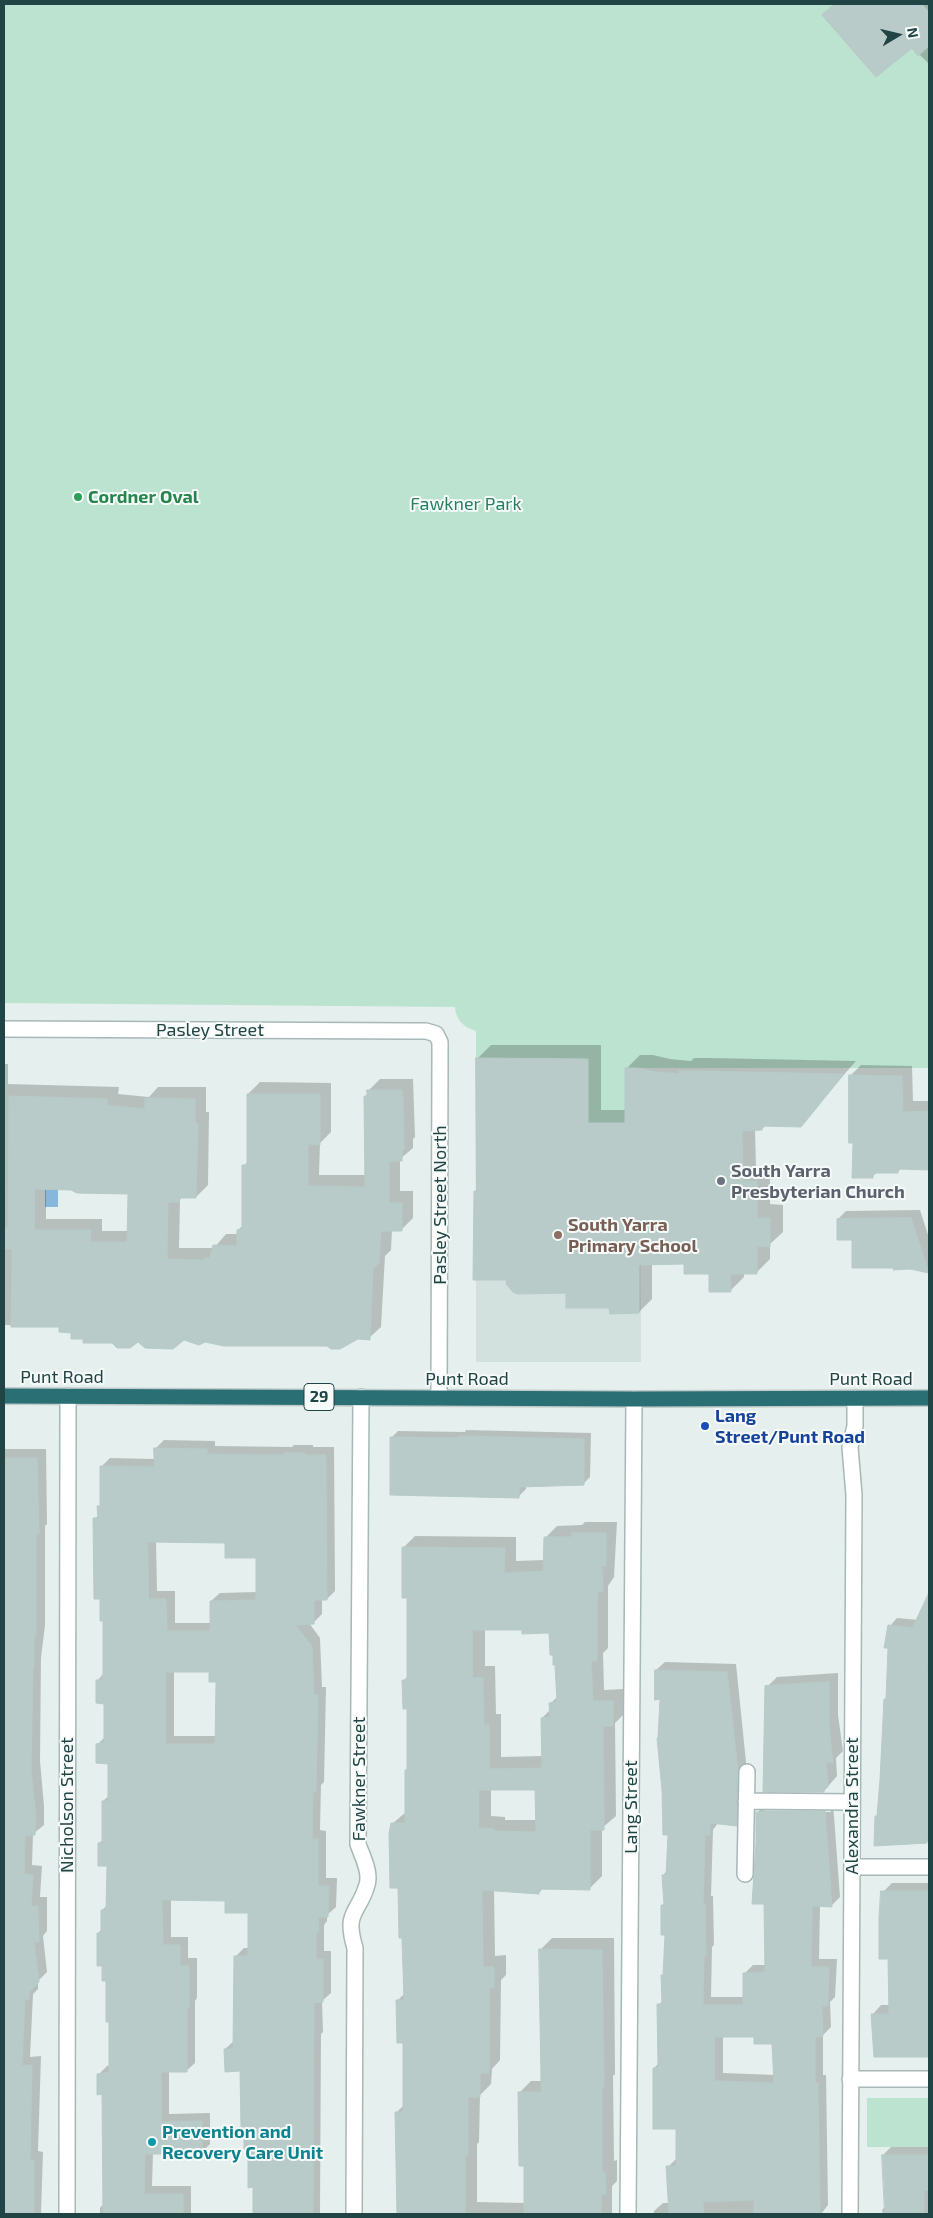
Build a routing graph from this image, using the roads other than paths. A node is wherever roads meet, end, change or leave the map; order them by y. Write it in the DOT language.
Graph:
graph roads {
  1 [pos="4,1029"];
  2 [pos="416,1031"];
  3 [pos="4,1396"];
  4 [pos="68,1396"];
  5 [pos="361,1398"];
  6 [pos="439,1398"];
  7 [pos="855,1398"];
  8 [pos="929,1398"];
  9 [pos="634,1399"];
  10 [pos="747,1772"];
  11 [pos="746,1801"];
  12 [pos="852,1802"];
  13 [pos="852,1867"];
  14 [pos="929,1867"];
  15 [pos="745,1874"];
  16 [pos="850,2079"];
  17 [pos="929,2079"];
  18 [pos="67,2214"];
  19 [pos="354,2214"];
  20 [pos="628,2214"];
  21 [pos="850,2214"];
  1 -- 2 [label="street, Pasley Street"];
  2 -- 6 [label="street, Pasley Street North"];
  3 -- 4 [label="highway, Punt Road / 29"];
  4 -- 5 [label="highway, Punt Road / 29"];
  4 -- 18 [label="street, Nicholson Street"];
  5 -- 6 [label="highway, Punt Road / 29"];
  5 -- 19 [label="street, Fawkner Street"];
  6 -- 9 [label="highway, Punt Road / 29"];
  7 -- 8 [label="highway, Punt Road / 29"];
  7 -- 9 [label="highway, Punt Road / 29"];
  7 -- 12 [label="street, Alexandra Street"];
  9 -- 20 [label="street, Lang Street"];
  10 -- 11 [label="street"];
  11 -- 12 [label="street"];
  11 -- 15 [label="street"];
  12 -- 13 [label="street, Alexandra Street"];
  13 -- 14 [label="street"];
  13 -- 16 [label="street, Alexandra Street"];
  16 -- 17 [label="street"];
  16 -- 21 [label="street, Alexandra Street"];
}
